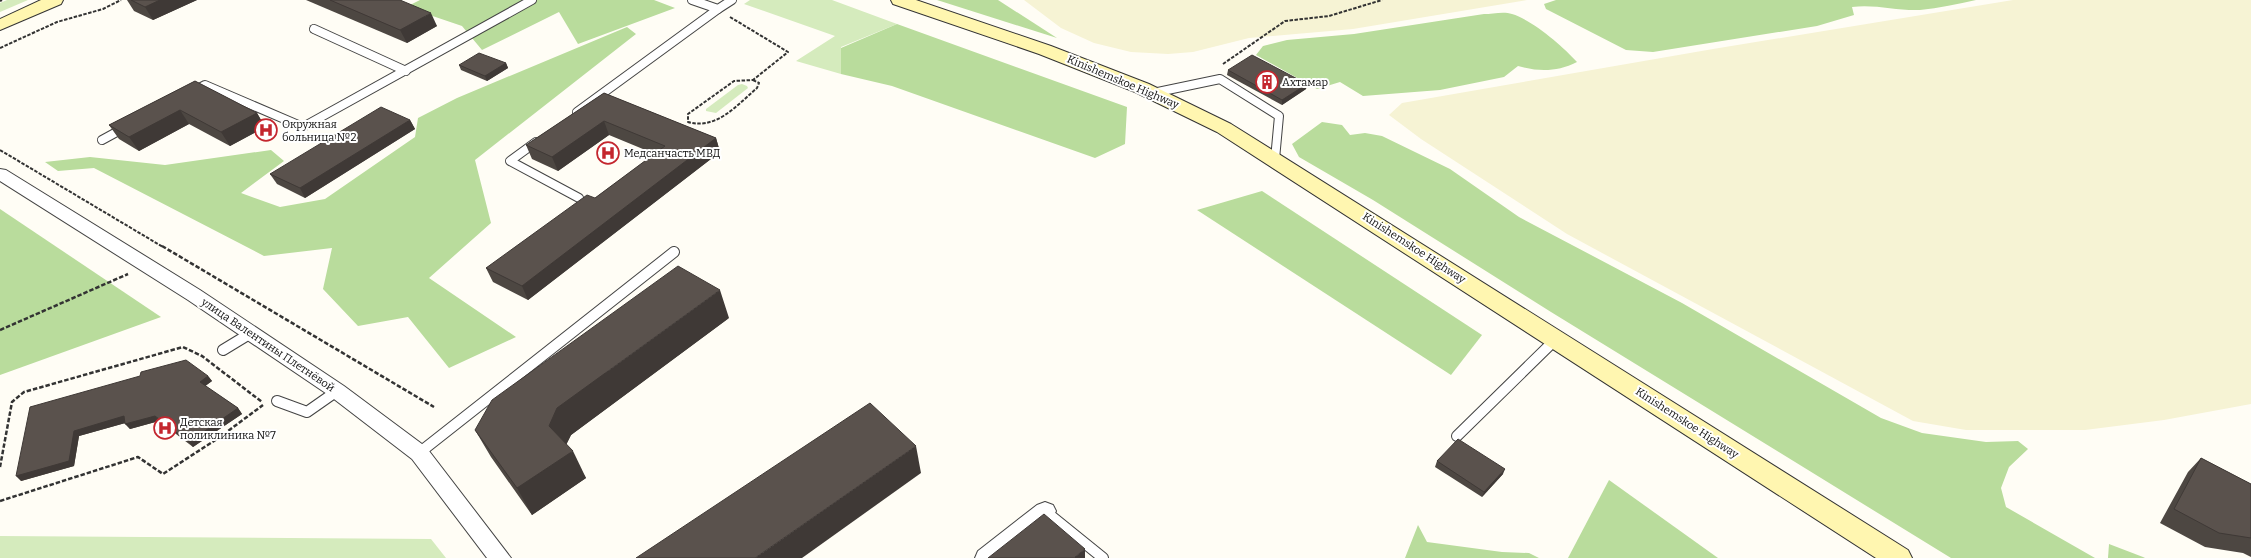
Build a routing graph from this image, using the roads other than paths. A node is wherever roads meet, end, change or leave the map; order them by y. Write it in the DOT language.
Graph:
graph roads {
  1 [pos="55,0"];
  2 [pos="532,0"];
  3 [pos="692,0"];
  4 [pos="732,0"];
  5 [pos="899,0"];
  6 [pos="718,9"];
  7 [pos="0,24"];
  8 [pos="314,29"];
  9 [pos="406,71"];
  10 [pos="1153,94"];
  11 [pos="184,96"];
  12 [pos="567,118"];
  13 [pos="130,125"];
  14 [pos="542,137"];
  15 [pos="102,140"];
  16 [pos="1275,159"];
  17 [pos="0,174"];
  18 [pos="579,198"];
  19 [pos="674,252"];
  20 [pos="251,333"];
  21 [pos="1556,339"];
  22 [pos="223,350"];
  23 [pos="337,391"];
  24 [pos="277,400"];
  25 [pos="1457,436"];
  26 [pos="418,453"];
  27 [pos="1045,511"];
  28 [pos="500,558"];
  29 [pos="986,558"];
  30 [pos="1103,558"];
  31 [pos="1898,558"];
  1 -- 7 [label="main road"];
  2 -- 9 [label="lane"];
  3 -- 6 [label="lane"];
  4 -- 6 [label="lane"];
  5 -- 10 [label="main road, Kinishemskoe Highway"];
  6 -- 12 [label="lane"];
  8 -- 9 [label="lane"];
  9 -- 11 [label="lane"];
  10 -- 16 [label="main road, Kinishemskoe Highway"];
  10 -- 16 [label="lane"];
  13 -- 15 [label="lane"];
  14 -- 18 [label="lane"];
  16 -- 21 [label="main road, Kinishemskoe Highway"];
  17 -- 20 [label="street, улица Валентины Плетнёвой"];
  19 -- 26 [label="lane"];
  20 -- 22 [label="lane"];
  20 -- 23 [label="street, улица Валентины Плетнёвой"];
  21 -- 25 [label="lane"];
  21 -- 31 [label="main road, Kinishemskoe Highway"];
  23 -- 24 [label="lane"];
  23 -- 26 [label="street, улица Валентины Плетнёвой"];
  26 -- 28 [label="street, улица Валентины Плетнёвой"];
  27 -- 29 [label="street"];
  27 -- 30 [label="lane"];
}
